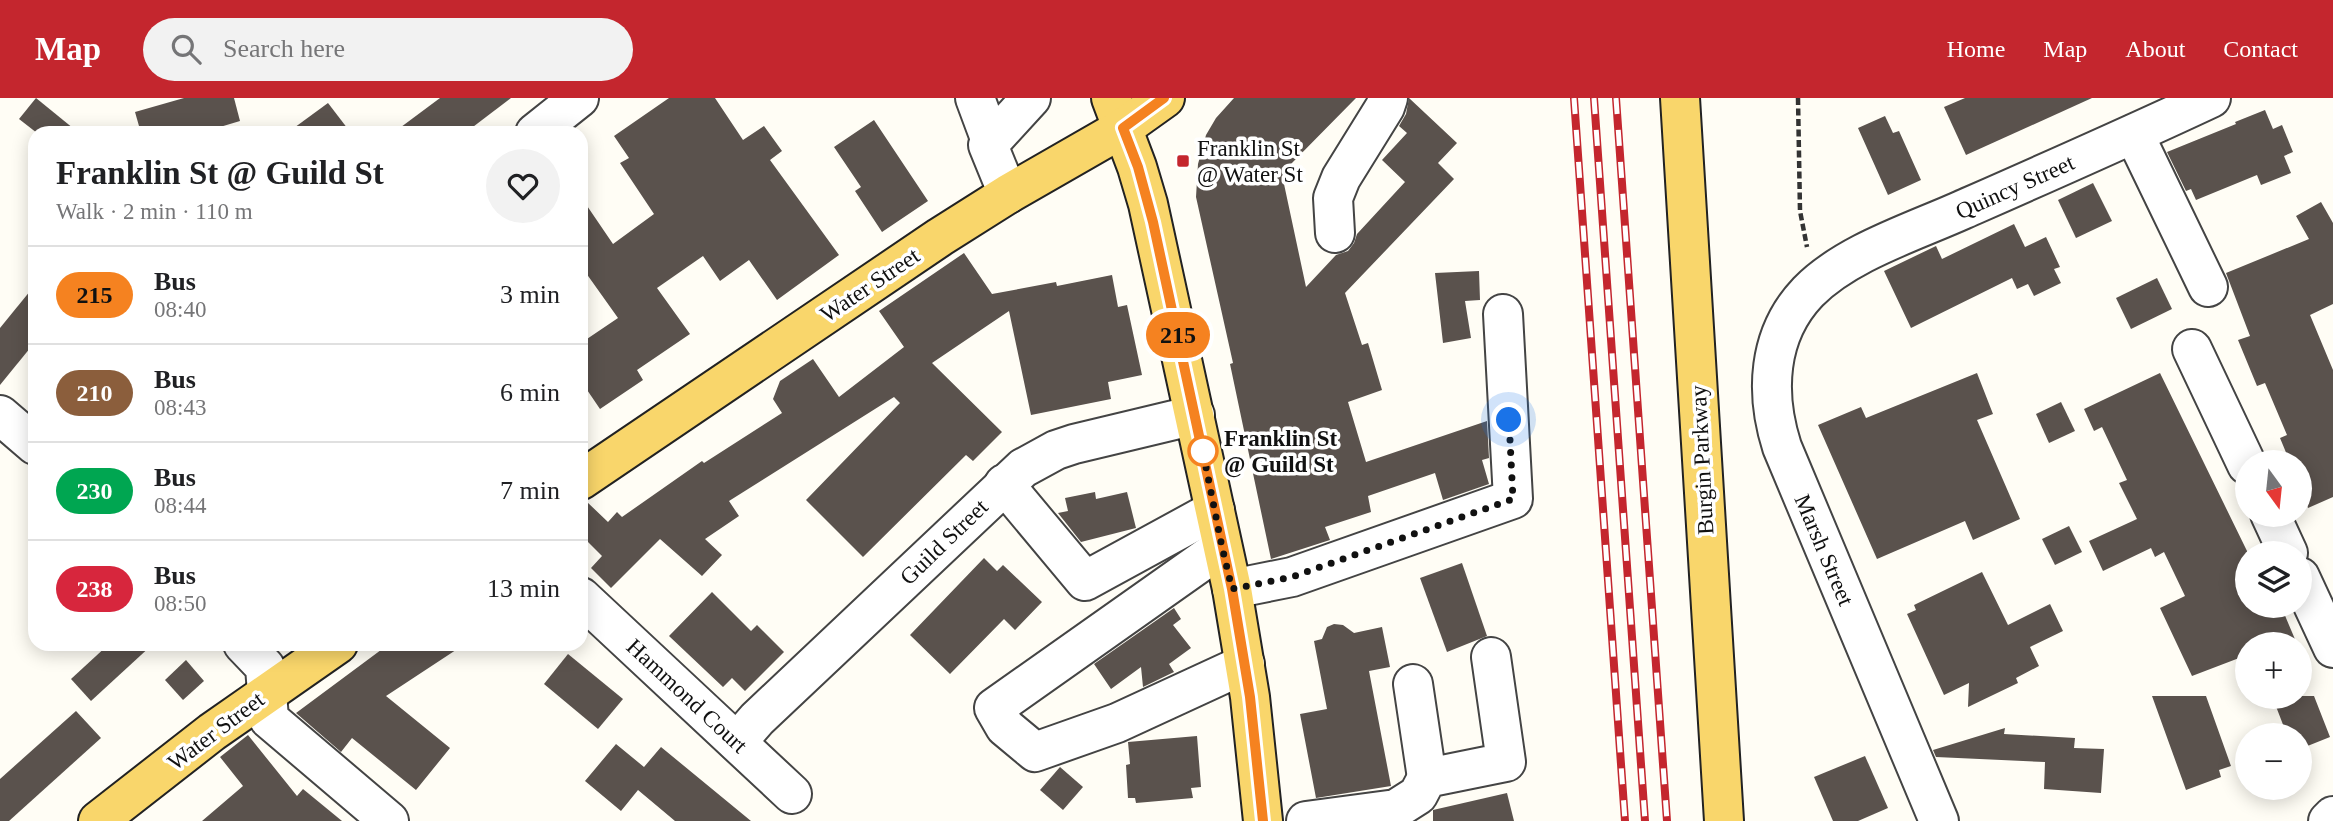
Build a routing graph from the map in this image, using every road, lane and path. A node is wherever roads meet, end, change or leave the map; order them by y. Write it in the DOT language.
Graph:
graph roads {
  1 [pos="579,98"];
  2 [pos="975,98"];
  3 [pos="1165,98"];
  4 [pos="1388,98"];
  5 [pos="1679,98"];
  6 [pos="1798,98"];
  7 [pos="2211,98"];
  8 [pos="1021,102"];
  9 [pos="1117,113"];
  10 [pos="544,126"];
  11 [pos="2134,134"];
  12 [pos="991,141"];
  13 [pos="1008,194"];
  14 [pos="1335,233"];
  15 [pos="1821,280"];
  16 [pos="2208,286"];
  17 [pos="1503,314"];
  18 [pos="2192,349"];
  19 [pos="0,415"];
  20 [pos="1195,415"];
  21 [pos="28,439"];
  22 [pos="2240,450"];
  23 [pos="588,475"];
  24 [pos="1004,484"];
  25 [pos="1215,510"];
  26 [pos="1222,547"];
  27 [pos="1232,589"];
  28 [pos="2312,603"];
  29 [pos="588,604"];
  30 [pos="2333,648"];
  31 [pos="250,651"];
  32 [pos="328,651"];
  33 [pos="1491,657"];
  34 [pos="1245,664"];
  35 [pos="1413,684"];
  36 [pos="267,692"];
  37 [pos="737,742"];
  38 [pos="1427,778"];
  39 [pos="792,794"];
  40 [pos="2333,816"];
  41 [pos="98,821"];
  42 [pos="389,821"];
  43 [pos="1263,821"];
  44 [pos="1306,821"];
  45 [pos="1724,821"];
  46 [pos="1939,821"];
  47 [pos="2328,821"];
  1 -- 10 [label="street"];
  2 -- 12 [label="street"];
  3 -- 9 [label="main road, Water Street"];
  4 -- 14 [label="street"];
  5 -- 45 [label="main road, Burgin Parkway"];
  6 -- 15 [label="path"];
  7 -- 11 [label="street, Quincy Street"];
  8 -- 12 [label="street"];
  9 -- 13 [label="main road, Water Street"];
  9 -- 20 [label="main road"];
  11 -- 15 [label="street, Quincy Street"];
  11 -- 16 [label="street"];
  12 -- 13 [label="street"];
  13 -- 23 [label="main road, Water Street"];
  15 -- 46 [label="street, Marsh Street"];
  17 -- 27 [label="street"];
  18 -- 22 [label="street"];
  19 -- 21 [label="street"];
  20 -- 24 [label="street, Guild Street"];
  20 -- 25 [label="main road"];
  24 -- 25 [label="street"];
  24 -- 37 [label="street, Guild Street"];
  25 -- 26 [label="main road"];
  26 -- 27 [label="main road"];
  26 -- 34 [label="street"];
  27 -- 34 [label="main road"];
  28 -- 30 [label="street"];
  29 -- 37 [label="street, Hammond Court"];
  31 -- 36 [label="street"];
  32 -- 36 [label="main road, Water Street"];
  33 -- 38 [label="street"];
  34 -- 43 [label="main road"];
  35 -- 38 [label="street"];
  36 -- 41 [label="main road, Water Street"];
  36 -- 42 [label="street"];
  37 -- 39 [label="street, Hammond Court"];
  38 -- 44 [label="street"];
  40 -- 47 [label="street"];
}
